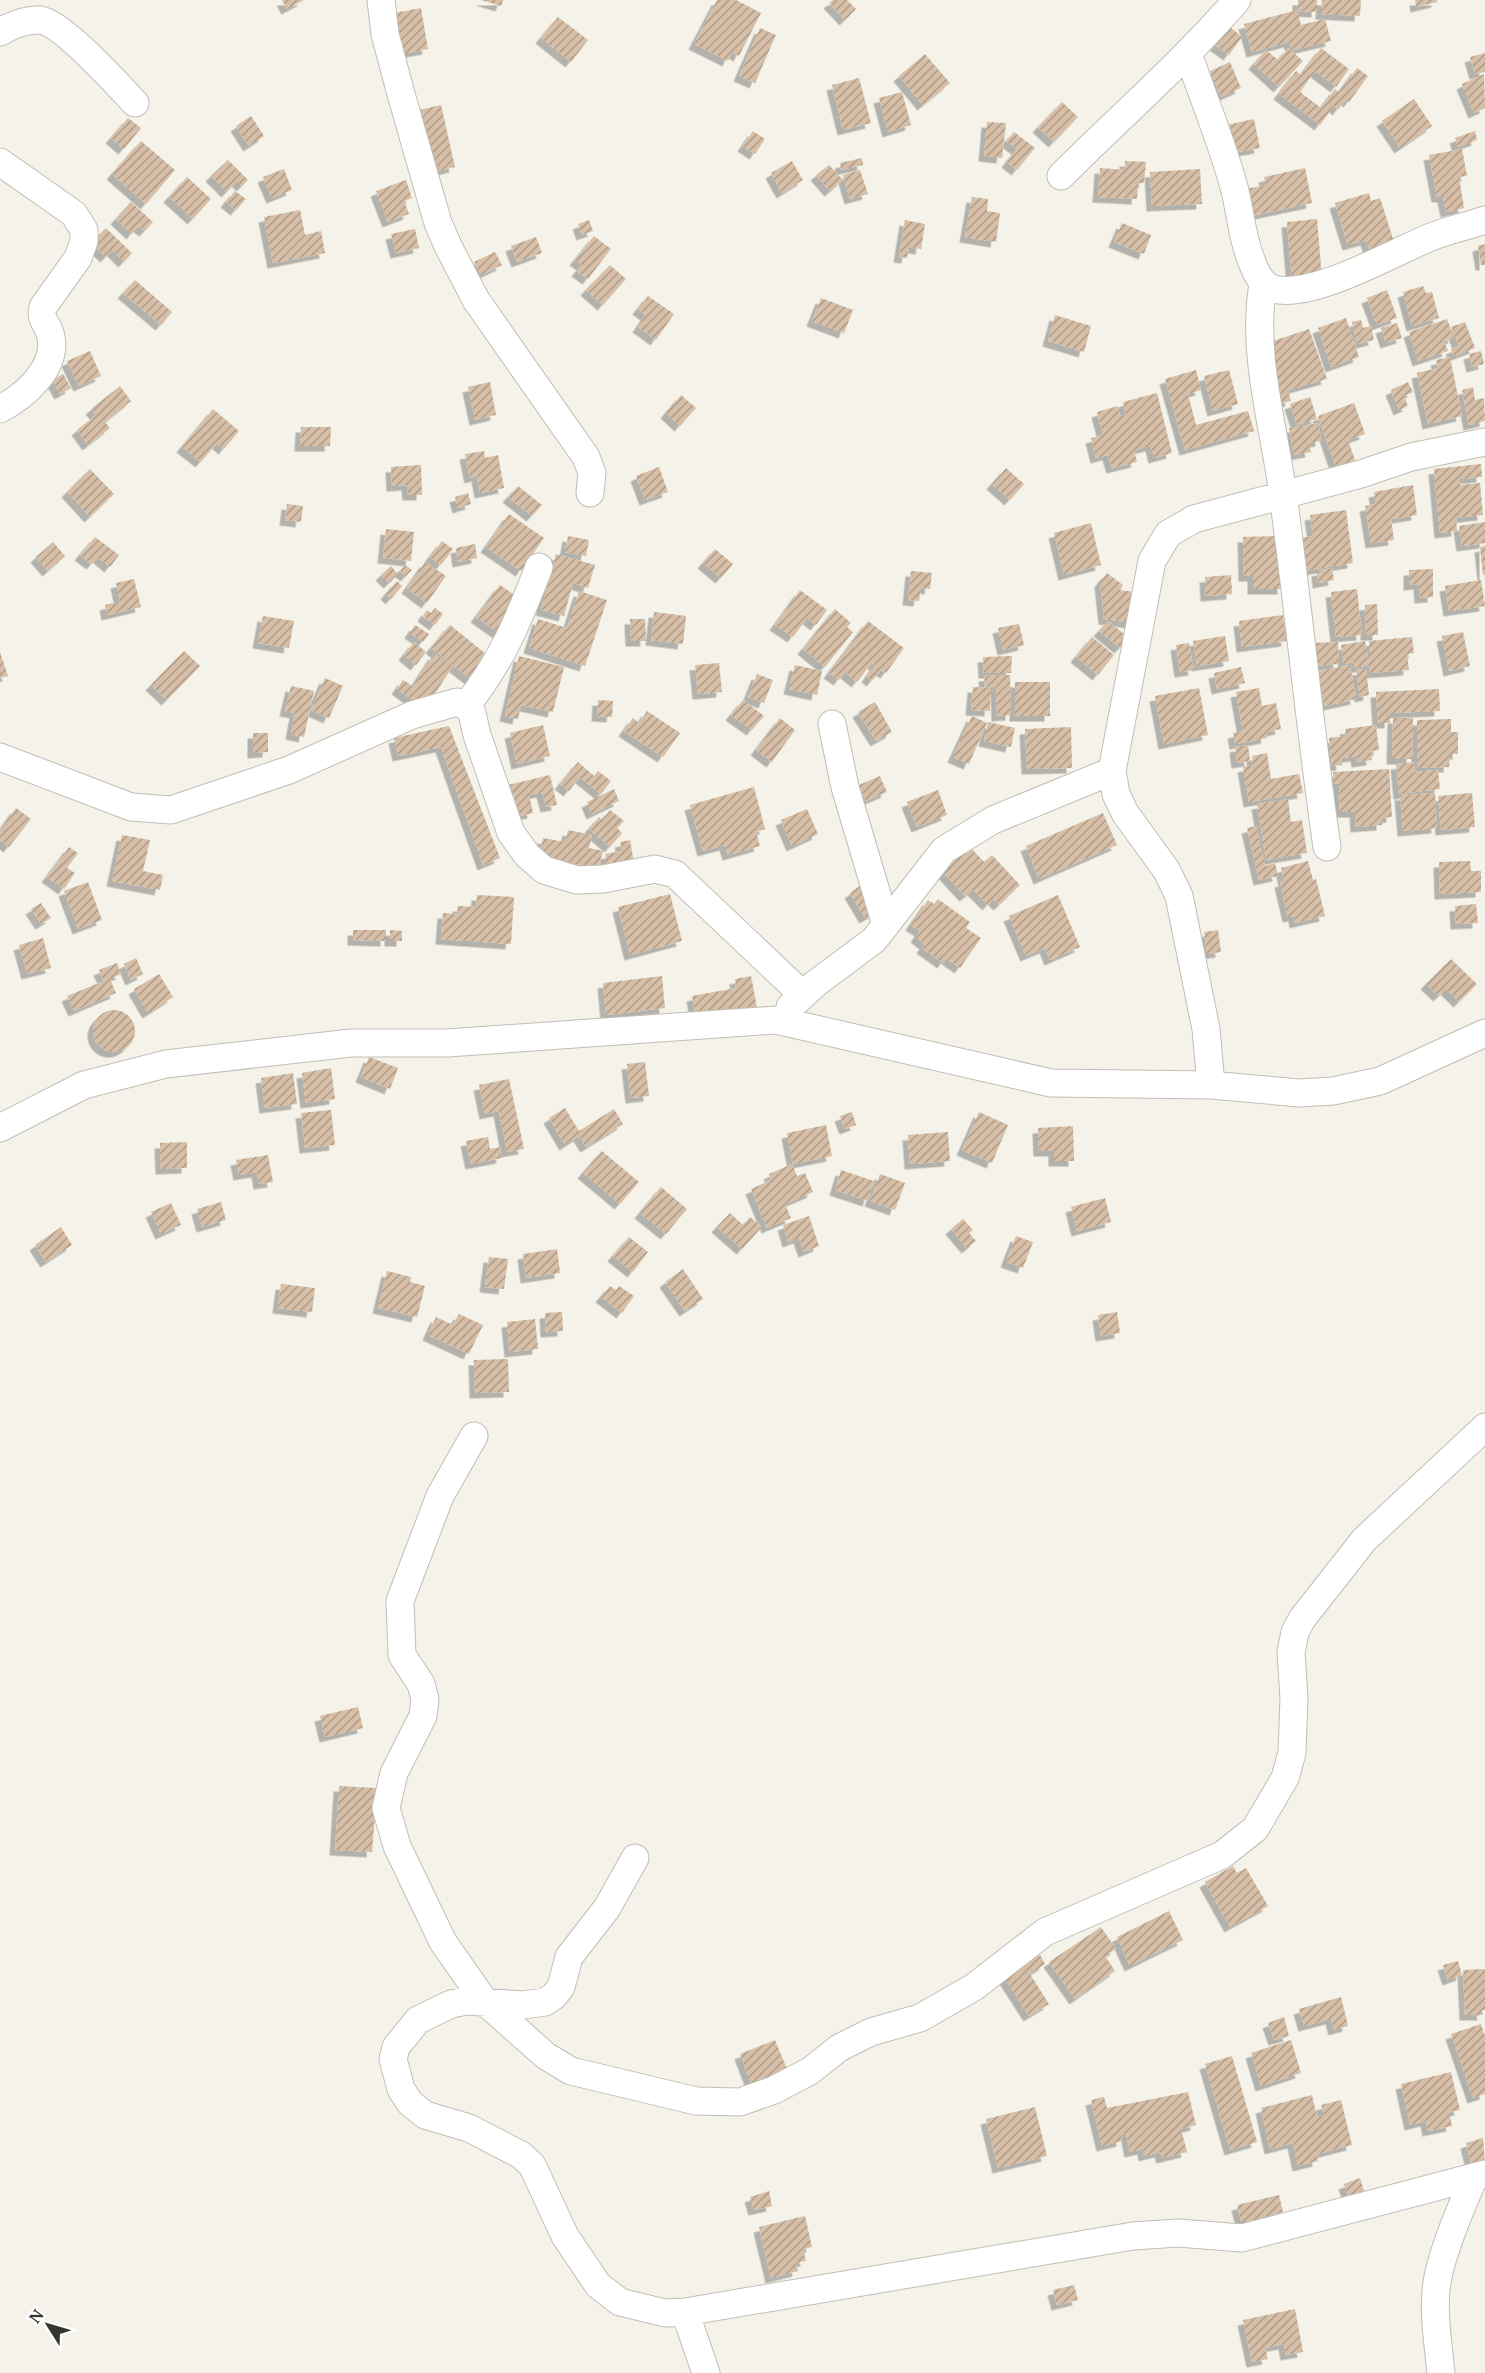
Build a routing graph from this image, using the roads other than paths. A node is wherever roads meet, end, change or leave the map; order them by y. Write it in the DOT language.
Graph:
graph roads {
  1 [pos="381,0"];
  2 [pos="1221,0"];
  3 [pos="1236,0"];
  4 [pos="0,32"];
  5 [pos="1188,52"];
  6 [pos="135,102"];
  7 [pos="0,162"];
  8 [pos="1061,176"];
  9 [pos="1485,220"];
  10 [pos="1263,284"];
  11 [pos="0,409"];
  12 [pos="1485,442"];
  13 [pos="590,493"];
  14 [pos="1283,494"];
  15 [pos="539,567"];
  16 [pos="466,706"];
  17 [pos="832,724"];
  18 [pos="0,757"];
  19 [pos="1112,771"];
  20 [pos="1327,847"];
  21 [pos="886,925"];
  22 [pos="803,995"];
  23 [pos="776,1020"];
  24 [pos="1485,1034"];
  25 [pos="1211,1085"];
  26 [pos="0,1128"];
  27 [pos="1485,1427"];
  28 [pos="474,1436"];
  29 [pos="635,1858"];
  30 [pos="485,2002"];
  31 [pos="1480,2176"];
  32 [pos="684,2312"];
  33 [pos="706,2373"];
  34 [pos="1441,2373"];
  1 -- 13 [label="street"];
  2 -- 3 [label="street"];
  3 -- 5 [label="street"];
  4 -- 6 [label="street"];
  5 -- 8 [label="street"];
  5 -- 10 [label="street"];
  7 -- 11 [label="street"];
  9 -- 10 [label="street"];
  10 -- 14 [label="street"];
  12 -- 14 [label="street"];
  14 -- 19 [label="street"];
  14 -- 20 [label="street"];
  15 -- 16 [label="street"];
  16 -- 18 [label="street"];
  16 -- 22 [label="street"];
  17 -- 21 [label="street"];
  19 -- 21 [label="street"];
  19 -- 25 [label="street"];
  21 -- 22 [label="street"];
  22 -- 23 [label="street"];
  23 -- 25 [label="street"];
  23 -- 26 [label="street"];
  24 -- 25 [label="street"];
  27 -- 30 [label="street"];
  28 -- 30 [label="street"];
  29 -- 30 [label="street"];
  30 -- 32 [label="street"];
  31 -- 32 [label="street"];
  31 -- 34 [label="street"];
  32 -- 33 [label="street"];
}
